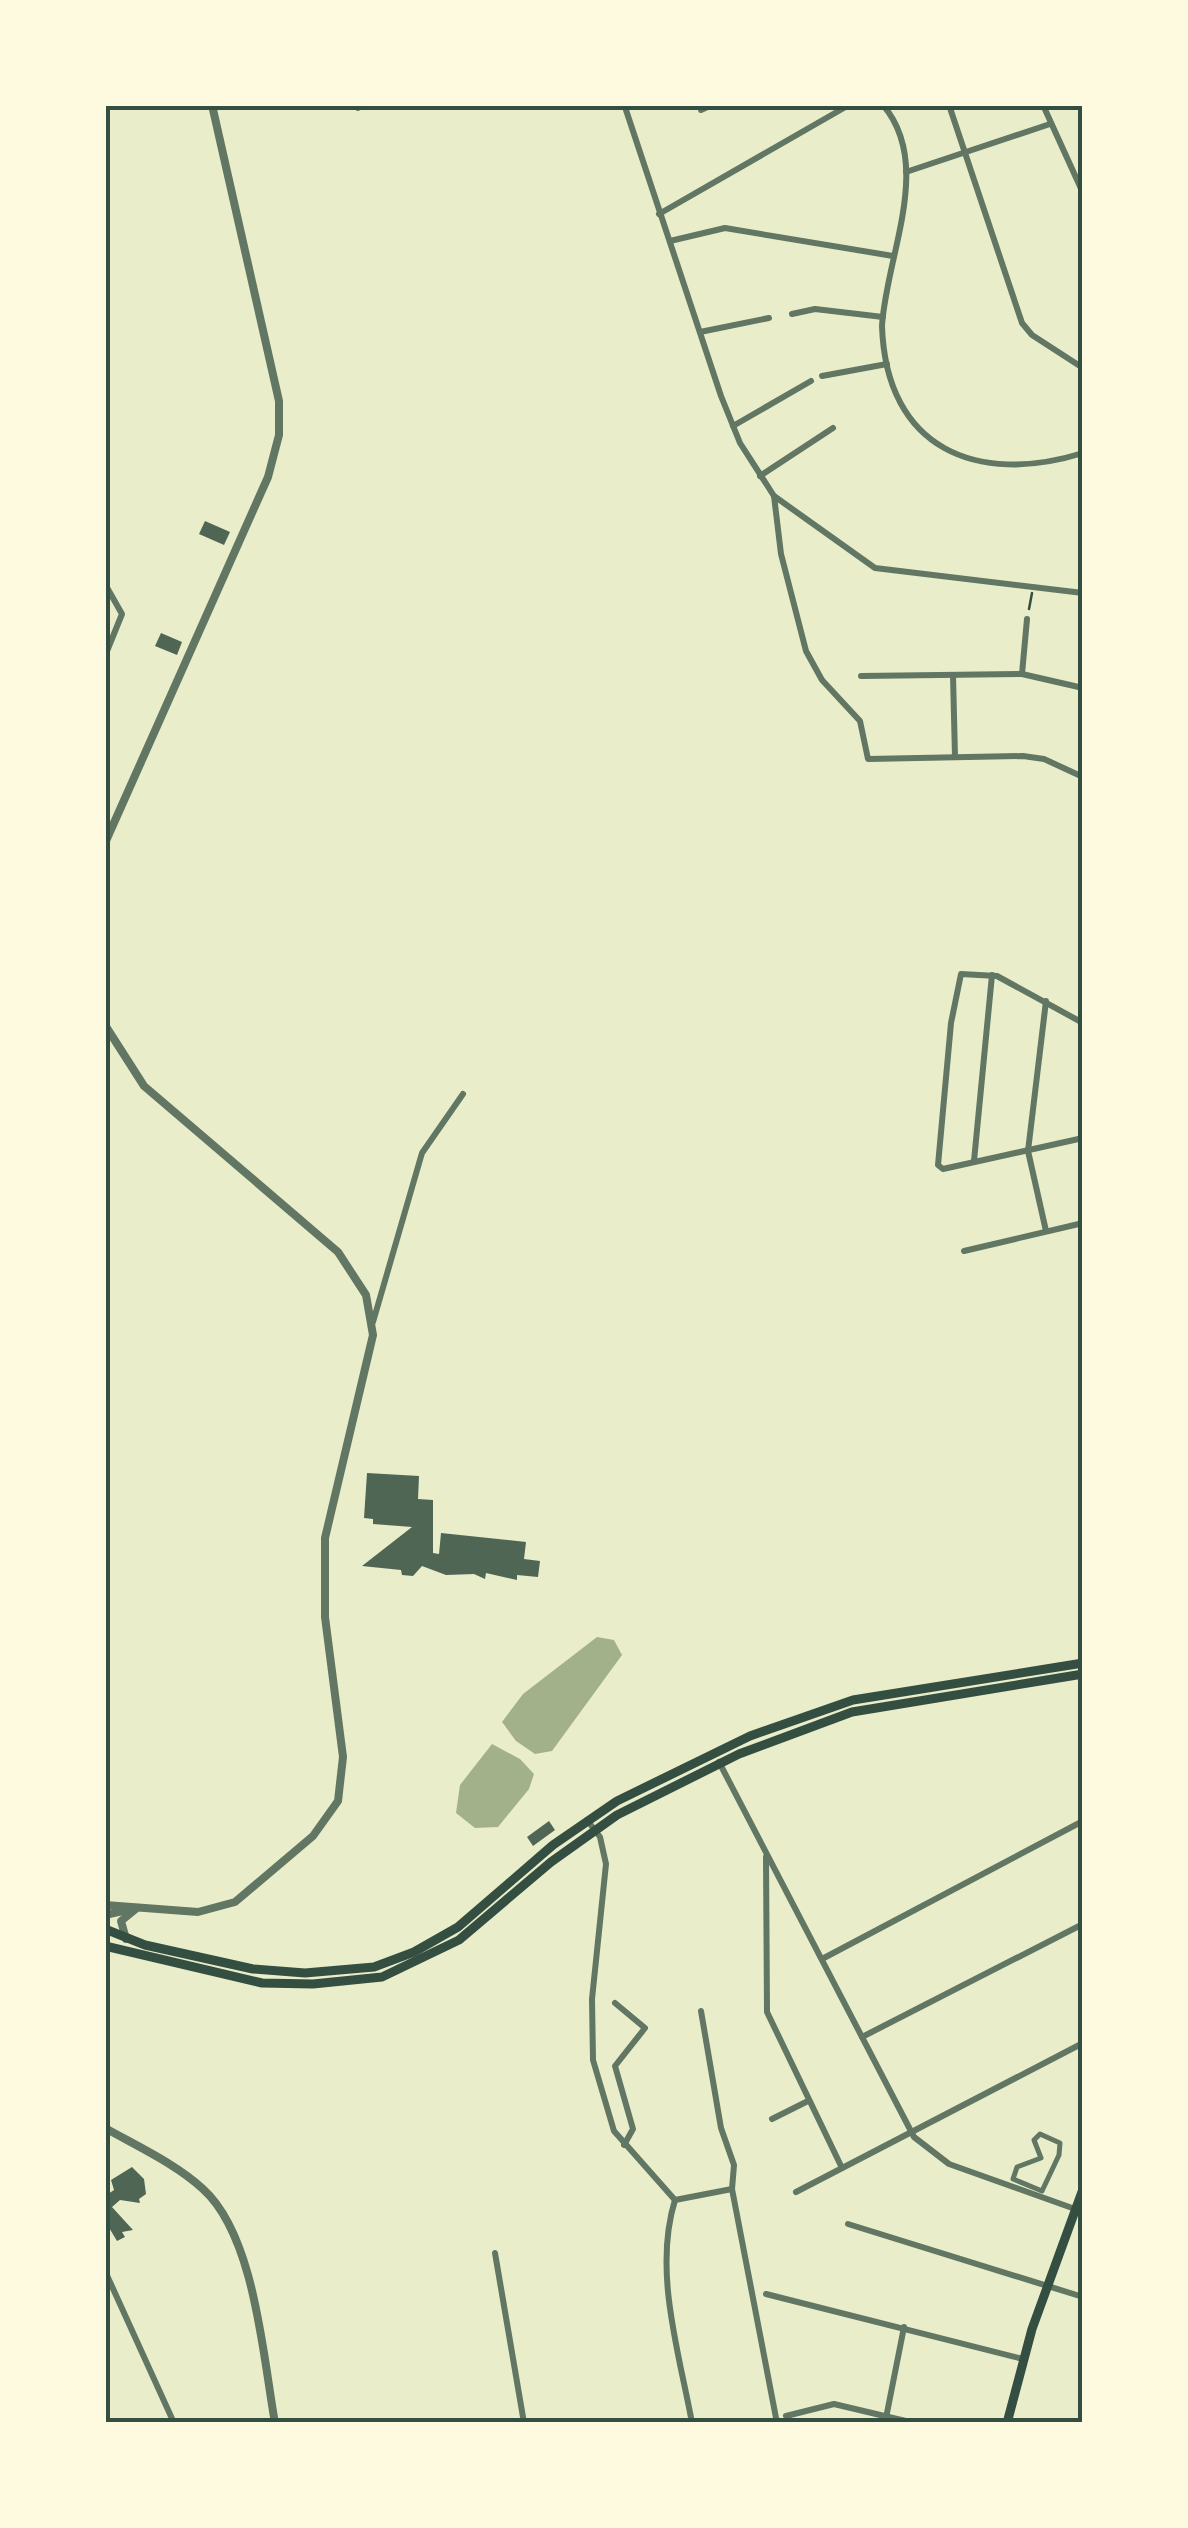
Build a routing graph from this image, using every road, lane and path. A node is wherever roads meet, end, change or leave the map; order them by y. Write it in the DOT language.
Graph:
graph roads {
  1 [pos="212,105"];
  2 [pos="712,105"];
  3 [pos="848,105"];
  4 [pos="883,105"];
  5 [pos="949,105"];
  6 [pos="1043,105"];
  7 [pos="626,110"];
  8 [pos="701,110"];
  9 [pos="1050,124"];
  10 [pos="964,153"];
  11 [pos="906,172"];
  12 [pos="1083,192"];
  13 [pos="659,214"];
  14 [pos="670,240"];
  15 [pos="894,256"];
  16 [pos="792,314"];
  17 [pos="769,318"];
  18 [pos="883,318"];
  19 [pos="700,332"];
  20 [pos="887,364"];
  21 [pos="1083,368"];
  22 [pos="822,376"];
  23 [pos="811,381"];
  24 [pos="733,426"];
  25 [pos="833,428"];
  26 [pos="1083,453"];
  27 [pos="760,476"];
  28 [pos="774,496"];
  29 [pos="105,584"];
  30 [pos="1033,586"];
  31 [pos="1083,593"];
  32 [pos="1028,619"];
  33 [pos="105,656"];
  34 [pos="1022,674"];
  35 [pos="953,675"];
  36 [pos="861,676"];
  37 [pos="1083,688"];
  38 [pos="956,757"];
  39 [pos="1083,777"];
  40 [pos="105,843"];
  41 [pos="992,975"];
  42 [pos="1046,1000"];
  43 [pos="1083,1023"];
  44 [pos="105,1025"];
  45 [pos="463,1094"];
  46 [pos="1083,1138"];
  47 [pos="1028,1151"];
  48 [pos="974,1161"];
  49 [pos="1083,1223"];
  50 [pos="1046,1231"];
  51 [pos="964,1251"];
  52 [pos="373,1322"];
  53 [pos="1083,1663"];
  54 [pos="1083,1674"];
  55 [pos="720,1762"];
  56 [pos="587,1820"];
  57 [pos="1083,1821"];
  58 [pos="594,1830"];
  59 [pos="766,1856"];
  60 [pos="105,1906"];
  61 [pos="137,1908"];
  62 [pos="105,1915"];
  63 [pos="1083,1924"];
  64 [pos="105,1929"];
  65 [pos="126,1939"];
  66 [pos="105,1946"];
  67 [pos="822,1959"];
  68 [pos="615,2003"];
  69 [pos="701,2011"];
  70 [pos="862,2037"];
  71 [pos="1083,2043"];
  72 [pos="808,2101"];
  73 [pos="772,2120"];
  74 [pos="105,2128"];
  75 [pos="910,2131"];
  76 [pos="624,2144"];
  77 [pos="1059,2155"];
  78 [pos="842,2168"];
  79 [pos="732,2189"];
  80 [pos="1083,2189"];
  81 [pos="796,2192"];
  82 [pos="675,2200"];
  83 [pos="1076,2209"];
  84 [pos="848,2224"];
  85 [pos="494,2253"];
  86 [pos="105,2270"];
  87 [pos="1048,2284"];
  88 [pos="766,2294"];
  89 [pos="1083,2298"];
  90 [pos="904,2327"];
  91 [pos="1023,2359"];
  92 [pos="786,2416"];
  93 [pos="885,2420"];
  94 [pos="174,2423"];
  95 [pos="275,2423"];
  96 [pos="524,2423"];
  97 [pos="692,2423"];
  98 [pos="777,2423"];
  99 [pos="914,2423"];
  100 [pos="1006,2423"];
  1 -- 40 [label="street"];
  2 -- 8 [label="street"];
  3 -- 13 [label="street"];
  4 -- 11 [label="street"];
  5 -- 10 [label="street"];
  6 -- 9 [label="street"];
  7 -- 13 [label="street"];
  9 -- 10 [label="street"];
  9 -- 12 [label="street"];
  10 -- 11 [label="street"];
  10 -- 21 [label="street"];
  11 -- 15 [label="street"];
  13 -- 14 [label="street"];
  14 -- 15 [label="street"];
  14 -- 19 [label="street"];
  15 -- 18 [label="street"];
  16 -- 18 [label="street"];
  17 -- 19 [label="street"];
  18 -- 20 [label="street"];
  19 -- 24 [label="street"];
  20 -- 22 [label="street"];
  20 -- 26 [label="street"];
  23 -- 24 [label="street"];
  24 -- 27 [label="street"];
  25 -- 27 [label="street"];
  27 -- 28 [label="street"];
  28 -- 30 [label="street"];
  28 -- 38 [label="street"];
  29 -- 33 [label="street"];
  30 -- 31 [label="street"];
  30 -- 32 [label="path"];
  32 -- 34 [label="street"];
  34 -- 35 [label="street"];
  34 -- 37 [label="street"];
  35 -- 36 [label="street"];
  35 -- 38 [label="street"];
  38 -- 39 [label="street"];
  41 -- 42 [label="street"];
  41 -- 48 [label="street"];
  41 -- 48 [label="street"];
  42 -- 43 [label="street"];
  42 -- 47 [label="street"];
  44 -- 52 [label="street"];
  45 -- 52 [label="street"];
  46 -- 47 [label="street"];
  47 -- 48 [label="street"];
  47 -- 50 [label="street"];
  49 -- 50 [label="street"];
  50 -- 51 [label="street"];
  52 -- 61 [label="street"];
  53 -- 56 [label="main road"];
  54 -- 55 [label="main road"];
  55 -- 58 [label="main road"];
  55 -- 59 [label="street"];
  56 -- 58 [label="street"];
  56 -- 65 [label="main road"];
  57 -- 67 [label="street"];
  58 -- 66 [label="main road"];
  58 -- 76 [label="street"];
  59 -- 67 [label="street"];
  59 -- 72 [label="street"];
  60 -- 61 [label="street"];
  61 -- 62 [label="street"];
  61 -- 65 [label="street"];
  63 -- 70 [label="street"];
  64 -- 65 [label="main road"];
  67 -- 70 [label="street"];
  68 -- 76 [label="street"];
  69 -- 79 [label="street"];
  70 -- 75 [label="street"];
  71 -- 75 [label="street"];
  72 -- 73 [label="street"];
  72 -- 78 [label="street"];
  74 -- 95 [label="street"];
  75 -- 78 [label="street"];
  75 -- 83 [label="street"];
  76 -- 82 [label="street"];
  77 -- 77 [label="street"];
  78 -- 81 [label="street"];
  79 -- 82 [label="street"];
  79 -- 98 [label="street"];
  80 -- 83 [label="main road"];
  82 -- 97 [label="street"];
  83 -- 87 [label="main road"];
  84 -- 87 [label="street"];
  85 -- 96 [label="street"];
  86 -- 94 [label="street"];
  87 -- 89 [label="street"];
  87 -- 91 [label="main road"];
  88 -- 90 [label="street"];
  90 -- 91 [label="street"];
  90 -- 93 [label="street"];
  91 -- 100 [label="main road"];
  92 -- 93 [label="street"];
  93 -- 99 [label="street"];
}
